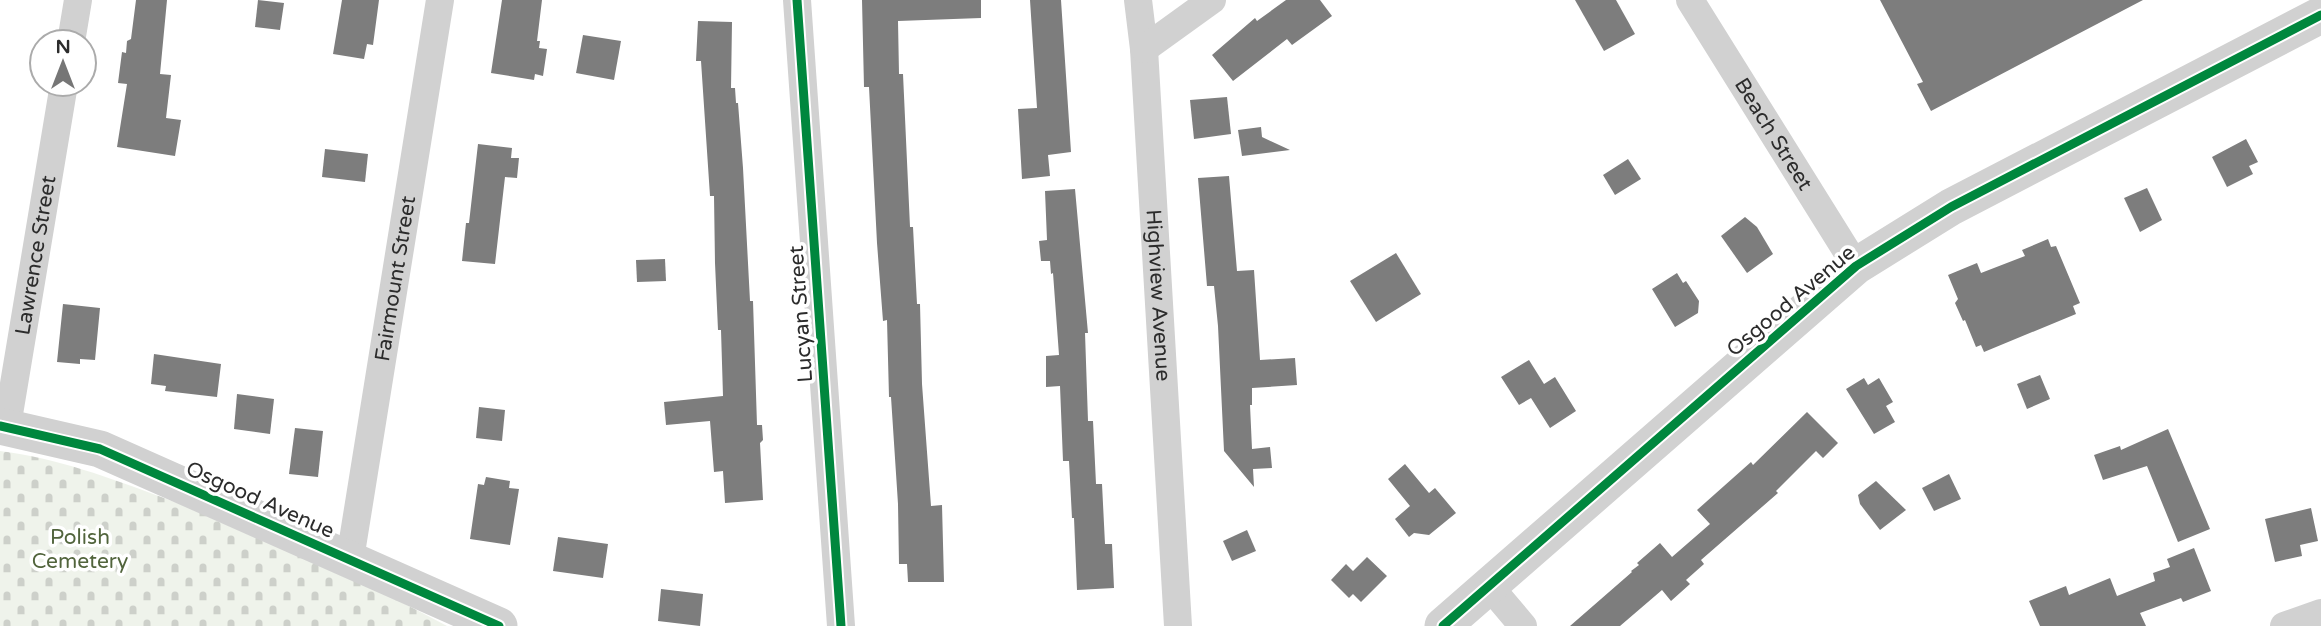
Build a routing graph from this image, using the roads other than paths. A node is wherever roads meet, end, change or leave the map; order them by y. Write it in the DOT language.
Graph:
graph roads {
  1 [pos="78,0"];
  2 [pos="440,0"];
  3 [pos="797,0"];
  4 [pos="1138,0"];
  5 [pos="1212,0"];
  6 [pos="1690,0"];
  7 [pos="2321,15"];
  8 [pos="73,28"];
  9 [pos="1144,49"];
  10 [pos="62,98"];
  11 [pos="1856,266"];
  12 [pos="4,426"];
  13 [pos="350,559"];
  14 [pos="1489,587"];
  15 [pos="2321,613"];
  16 [pos="499,626"];
  17 [pos="841,626"];
  18 [pos="1178,626"];
  19 [pos="1443,626"];
  20 [pos="1523,626"];
  21 [pos="2284,626"];
  1 -- 8 [label="street"];
  2 -- 13 [label="street, Fairmount Street"];
  3 -- 17 [label="street, Lucyan Street"];
  4 -- 9 [label="street, Highview Avenue"];
  5 -- 9 [label="street"];
  6 -- 11 [label="street, Beach Street"];
  7 -- 11 [label="street, Osgood Avenue"];
  9 -- 18 [label="street, Highview Avenue"];
  10 -- 12 [label="street, Lawrence Street"];
  11 -- 14 [label="street, Osgood Avenue"];
  12 -- 13 [label="street, Osgood Avenue"];
  13 -- 16 [label="street, Osgood Avenue"];
  14 -- 19 [label="street, Osgood Avenue"];
  14 -- 20 [label="street"];
  15 -- 21 [label="street"];
}
